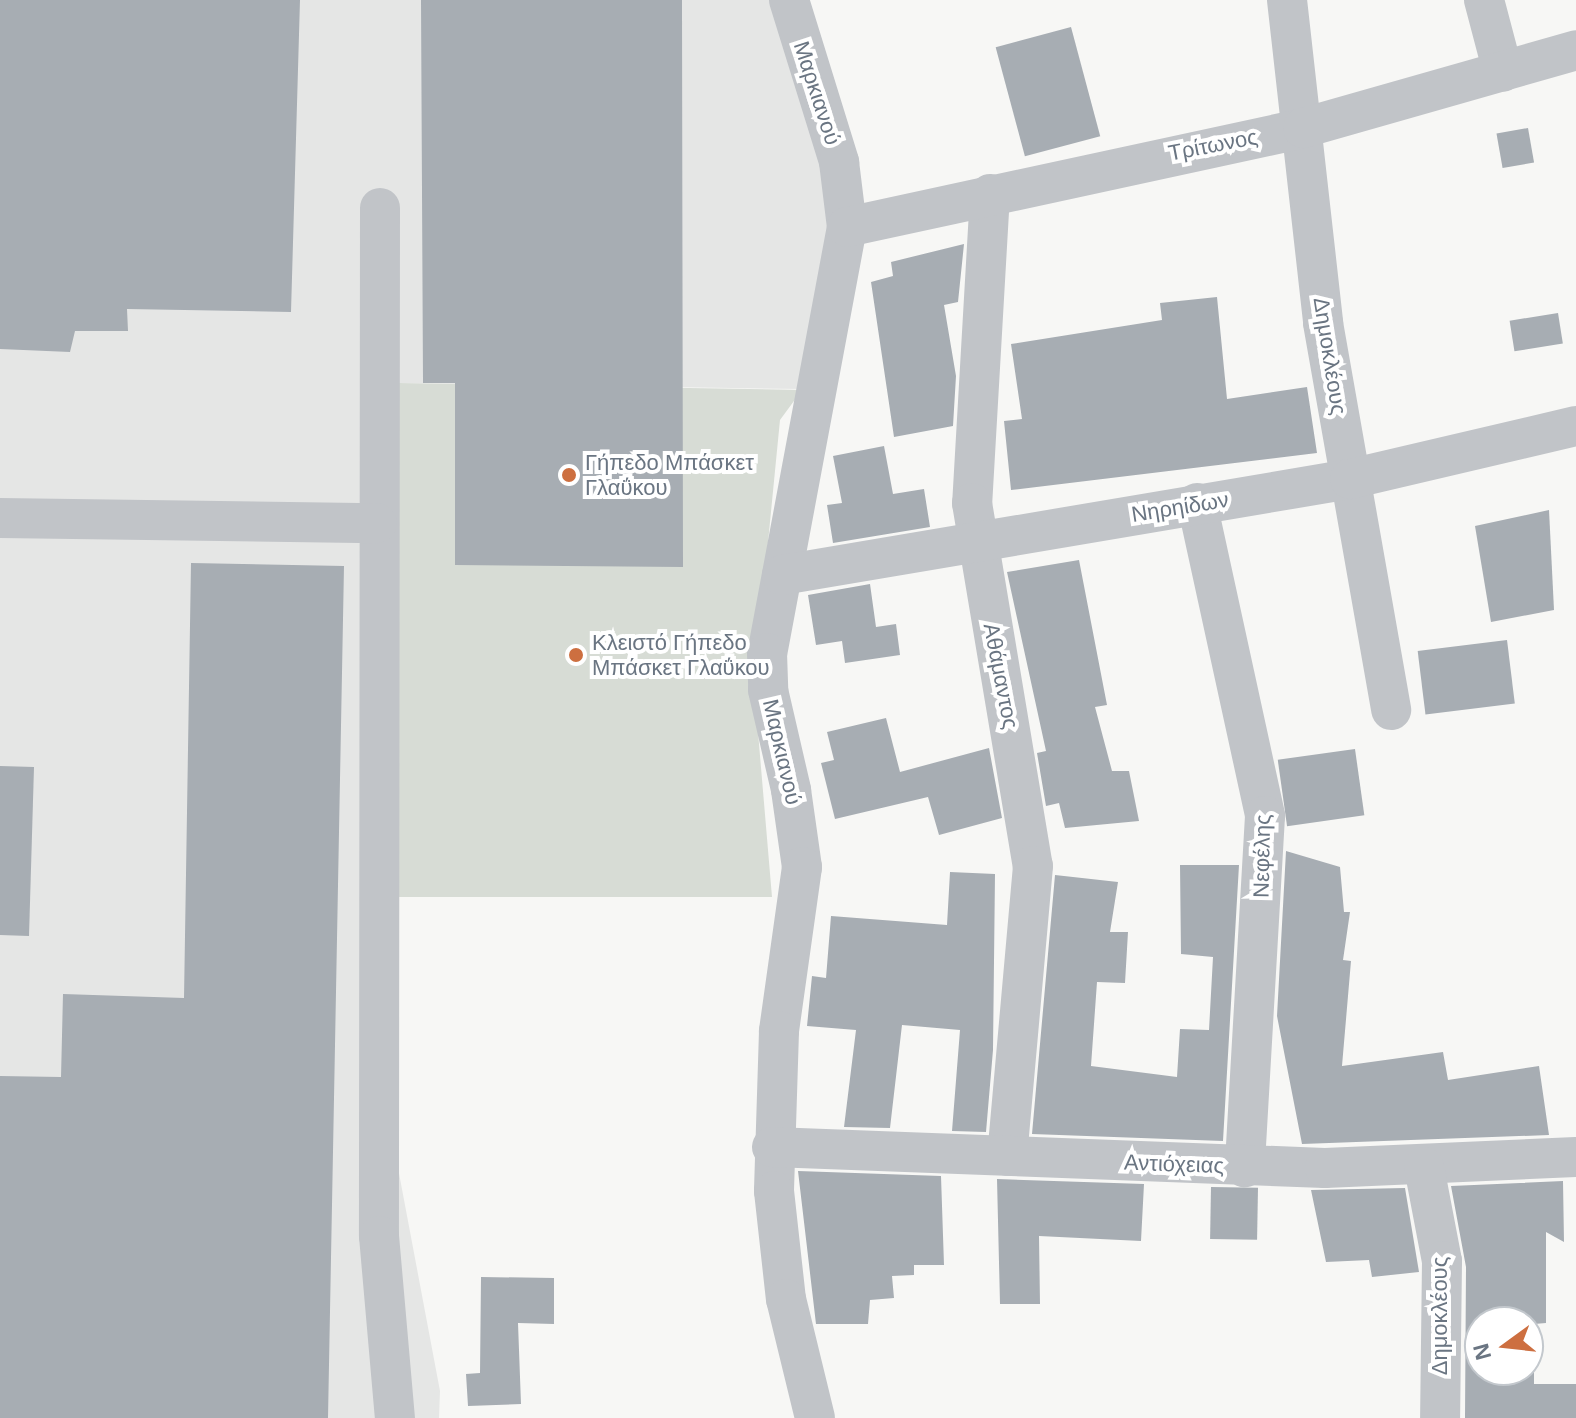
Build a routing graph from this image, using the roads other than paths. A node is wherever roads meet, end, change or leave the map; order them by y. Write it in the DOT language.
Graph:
graph roads {
  1 [pos="789,0"];
  2 [pos="1287,0"];
  3 [pos="1484,0"];
  4 [pos="1576,50"];
  5 [pos="1503,72"];
  6 [pos="1303,128"];
  7 [pos="990,194"];
  8 [pos="380,208"];
  9 [pos="847,227"];
  10 [pos="1576,426"];
  11 [pos="1350,479"];
  12 [pos="1197,503"];
  13 [pos="0,518"];
  14 [pos="377,523"];
  15 [pos="975,541"];
  16 [pos="782,575"];
  17 [pos="1391,710"];
  18 [pos="772,1147"];
  19 [pos="1007,1156"];
  20 [pos="1576,1157"];
  21 [pos="1245,1167"];
  22 [pos="1424,1167"];
  23 [pos="395,1418"];
  24 [pos="815,1418"];
  25 [pos="1440,1418"];
  1 -- 9 [label="street, Μαρκιανού"];
  2 -- 6 [label="street, Δημοκλέους"];
  3 -- 5 [label="street"];
  4 -- 5 [label="street, Τρίτωνος"];
  5 -- 6 [label="street, Τρίτωνος"];
  6 -- 7 [label="street, Τρίτωνος"];
  6 -- 11 [label="street, Δημοκλέους"];
  7 -- 9 [label="street, Τρίτωνος"];
  7 -- 15 [label="street, Αθάμαντος"];
  8 -- 14 [label="street"];
  9 -- 16 [label="street, Μαρκιανού"];
  10 -- 11 [label="street, Νηρηίδων"];
  11 -- 12 [label="street, Νηρηίδων"];
  11 -- 17 [label="street, Δημοκλέους"];
  12 -- 15 [label="street, Νηρηίδων"];
  12 -- 21 [label="street, Νεφέλης"];
  13 -- 14 [label="street"];
  14 -- 23 [label="street"];
  15 -- 16 [label="street, Νηρηίδων"];
  15 -- 19 [label="street, Αθάμαντος"];
  16 -- 18 [label="street, Μαρκιανού"];
  18 -- 19 [label="street, Αντιόχειας"];
  18 -- 24 [label="street, Μαρκιανού"];
  19 -- 21 [label="street, Αντιόχειας"];
  20 -- 22 [label="street, Αντιόχειας"];
  21 -- 22 [label="street, Αντιόχειας"];
  22 -- 25 [label="street, Δημοκλέους"];
}
